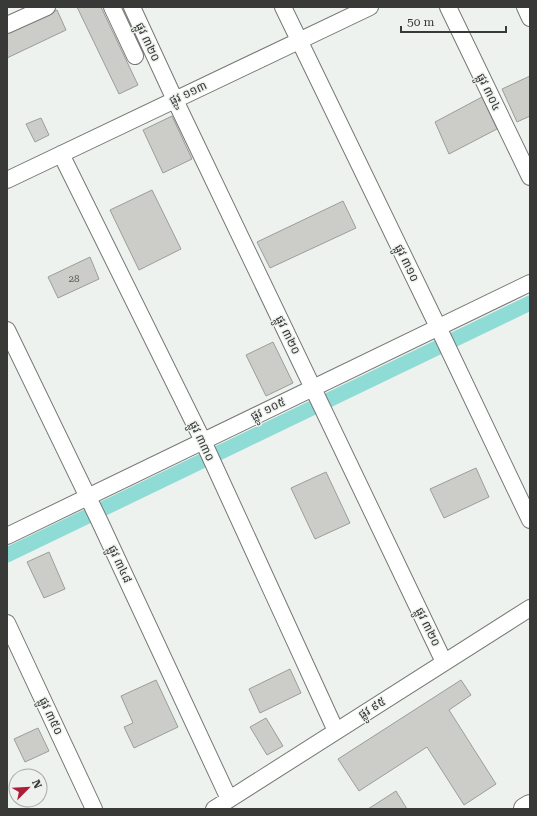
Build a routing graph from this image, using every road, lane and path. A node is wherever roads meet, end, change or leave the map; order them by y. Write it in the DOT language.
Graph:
graph roads {
  1 [pos="47,7"];
  2 [pos="112,7"];
  3 [pos="132,7"];
  4 [pos="283,7"];
  5 [pos="370,7"];
  6 [pos="448,7"];
  7 [pos="525,7"];
  8 [pos="530,18"];
  9 [pos="7,25"];
  10 [pos="299,41"];
  11 [pos="135,56"];
  12 [pos="175,100"];
  13 [pos="61,154"];
  14 [pos="530,177"];
  15 [pos="7,180"];
  16 [pos="530,283"];
  17 [pos="7,330"];
  18 [pos="444,339"];
  19 [pos="315,392"];
  20 [pos="205,445"];
  21 [pos="90,500"];
  22 [pos="530,520"];
  23 [pos="7,536"];
  24 [pos="530,608"];
  25 [pos="7,623"];
  26 [pos="444,662"];
  27 [pos="336,731"];
  28 [pos="229,799"];
  29 [pos="530,806"];
  30 [pos="92,808"];
  31 [pos="214,809"];
  32 [pos="525,809"];
  1 -- 9 [label="street"];
  2 -- 11 [label="street"];
  3 -- 12 [label="street, ផ្លូវ ៣២០"];
  4 -- 10 [label="street, ផ្លូវ ៣១០"];
  5 -- 10 [label="street, ផ្លូវ ១១៣"];
  6 -- 14 [label="street, ផ្លូវ ៣០៤"];
  7 -- 8 [label="street"];
  10 -- 12 [label="street, ផ្លូវ ១១៣"];
  10 -- 18 [label="street, ផ្លូវ ៣១០"];
  12 -- 13 [label="street, ផ្លូវ ១១៣"];
  12 -- 19 [label="street, ផ្លូវ ៣២០"];
  13 -- 15 [label="street, ផ្លូវ ១១៣"];
  13 -- 20 [label="street, ផ្លូវ ៣៣០"];
  16 -- 18 [label="street, ផ្លូវ ១០៥"];
  17 -- 21 [label="street, ផ្លូវ ៣៤៨"];
  18 -- 19 [label="street, ផ្លូវ ១០៥"];
  18 -- 22 [label="street, ផ្លូវ ៣១០"];
  19 -- 20 [label="street, ផ្លូវ ១០៥"];
  19 -- 26 [label="street, ផ្លូវ ៣២០"];
  20 -- 21 [label="street, ផ្លូវ ១០៥"];
  20 -- 27 [label="street, ផ្លូវ ៣៣០"];
  21 -- 23 [label="street, ផ្លូវ ១០៥"];
  21 -- 28 [label="street, ផ្លូវ ៣៤៨"];
  24 -- 26 [label="street, ផ្លូវ ៩៥"];
  25 -- 30 [label="street, ផ្លូវ ៣៥០"];
  26 -- 27 [label="street, ផ្លូវ ៩៥"];
  27 -- 28 [label="street, ផ្លូវ ៩៥"];
  28 -- 31 [label="street, ផ្លូវ ៩៥"];
  29 -- 32 [label="highway"];
}
